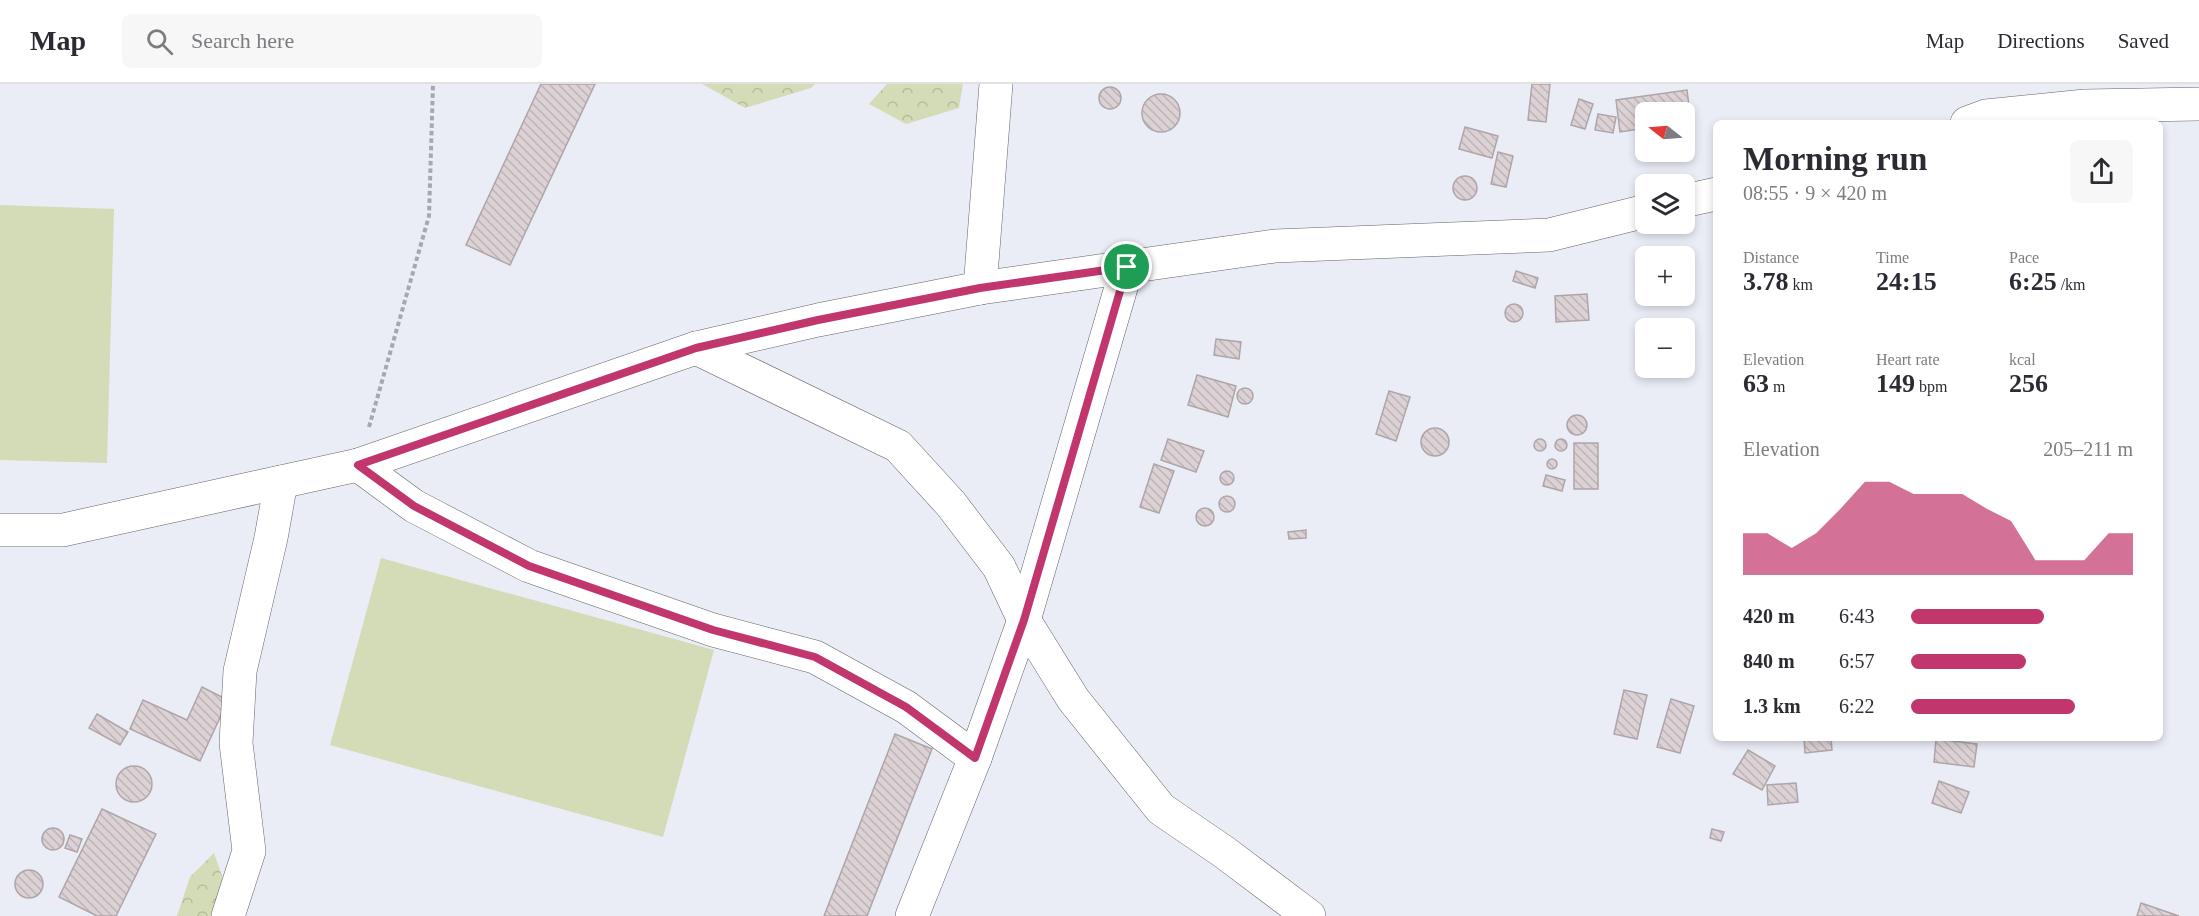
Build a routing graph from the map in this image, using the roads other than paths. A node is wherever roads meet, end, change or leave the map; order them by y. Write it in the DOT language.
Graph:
graph roads {
  1 [pos="996,84"];
  2 [pos="2199,104"];
  3 [pos="1975,120"];
  4 [pos="1713,195"];
  5 [pos="1695,199"];
  6 [pos="1635,214"];
  7 [pos="1127,267"];
  8 [pos="980,288"];
  9 [pos="696,348"];
  10 [pos="358,465"];
  11 [pos="281,482"];
  12 [pos="0,530"];
  13 [pos="1024,620"];
  14 [pos="975,758"];
  15 [pos="228,916"];
  16 [pos="912,916"];
  17 [pos="1309,916"];
  1 -- 8 [label="street"];
  2 -- 3 [label="street"];
  4 -- 5 [label="street"];
  6 -- 7 [label="street"];
  7 -- 8 [label="street"];
  7 -- 13 [label="street"];
  8 -- 9 [label="street"];
  9 -- 10 [label="street"];
  9 -- 13 [label="street"];
  10 -- 11 [label="street"];
  10 -- 14 [label="street"];
  11 -- 12 [label="street"];
  11 -- 15 [label="street"];
  13 -- 14 [label="street"];
  13 -- 17 [label="street"];
  14 -- 16 [label="street"];
}
